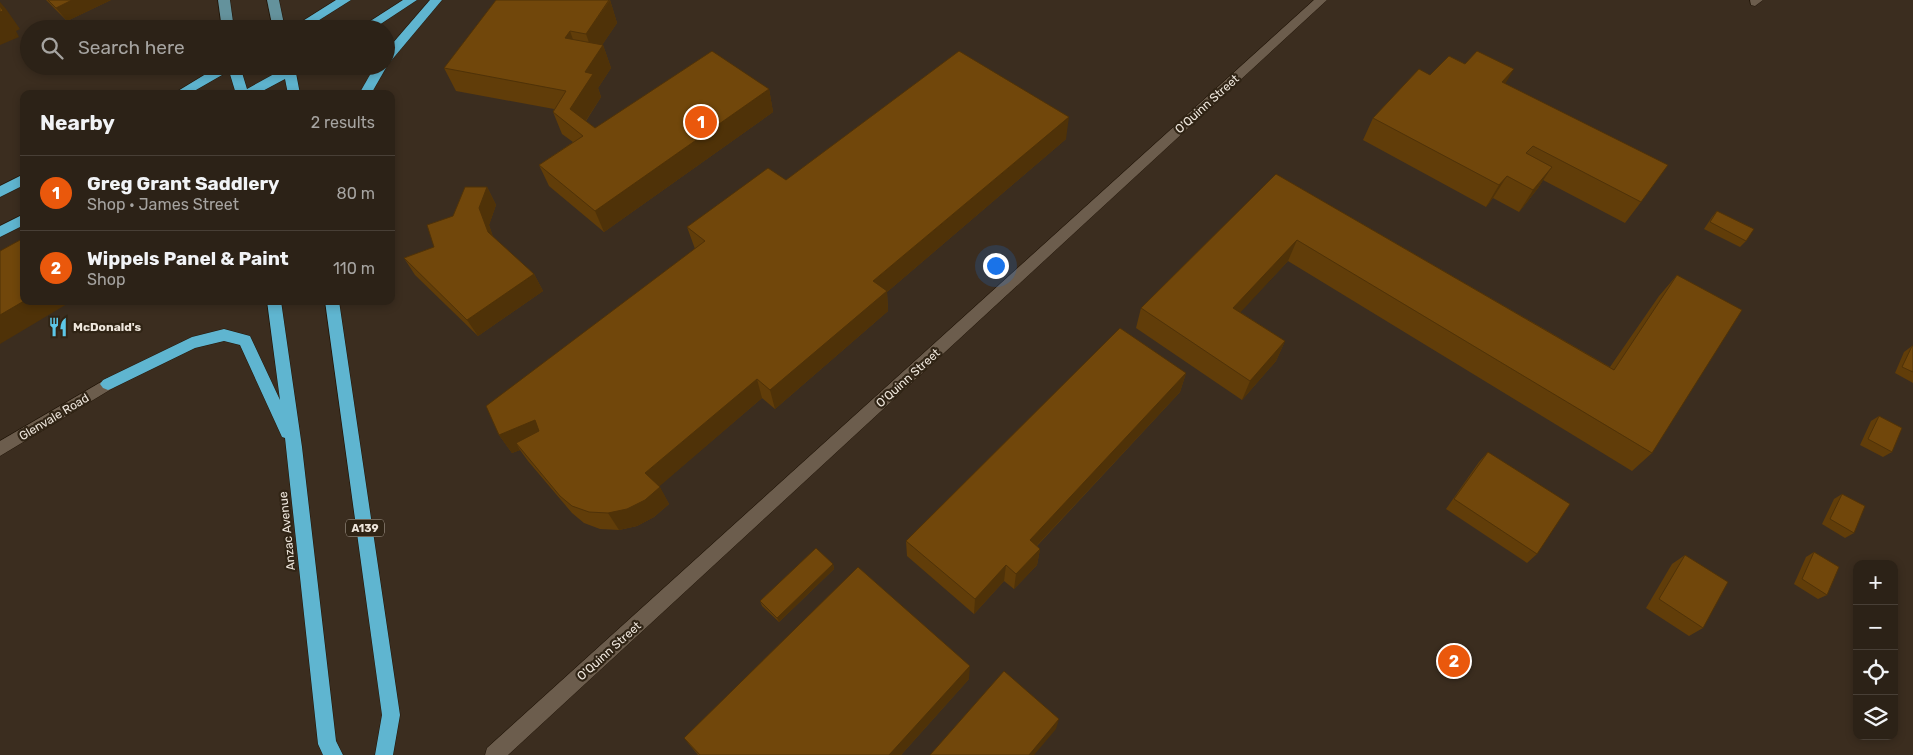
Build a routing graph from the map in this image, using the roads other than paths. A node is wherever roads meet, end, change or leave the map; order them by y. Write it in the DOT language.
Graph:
graph roads {
  1 [pos="224,0"];
  2 [pos="273,0"];
  3 [pos="345,0"];
  4 [pos="411,0"];
  5 [pos="436,0"];
  6 [pos="1321,0"];
  7 [pos="227,20"];
  8 [pos="277,20"];
  9 [pos="311,20"];
  10 [pos="379,20"];
  11 [pos="395,48"];
  12 [pos="213,75"];
  13 [pos="237,75"];
  14 [pos="280,75"];
  15 [pos="293,75"];
  16 [pos="376,75"];
  17 [pos="186,90"];
  18 [pos="241,90"];
  19 [pos="254,90"];
  20 [pos="294,90"];
  21 [pos="367,90"];
  22 [pos="20,181"];
  23 [pos="0,192"];
  24 [pos="20,221"];
  25 [pos="0,232"];
  26 [pos="275,305"];
  27 [pos="333,305"];
  28 [pos="108,384"];
  29 [pos="3,442"];
  30 [pos="294,447"];
  31 [pos="334,755"];
  32 [pos="384,755"];
  33 [pos="494,755"];
  1 -- 7 [label="main road"];
  2 -- 8 [label="main road"];
  3 -- 9 [label="highway"];
  4 -- 10 [label="highway"];
  5 -- 11 [label="highway"];
  6 -- 33 [label="street, O'Quinn Street"];
  12 -- 17 [label="highway"];
  13 -- 18 [label="highway"];
  14 -- 19 [label="highway"];
  15 -- 20 [label="highway"];
  16 -- 21 [label="highway"];
  22 -- 23 [label="highway"];
  24 -- 25 [label="highway"];
  26 -- 30 [label="highway, Anzac Avenue"];
  27 -- 32 [label="highway, A139"];
  28 -- 29 [label="street, Glenvale Road"];
  28 -- 30 [label="highway"];
  30 -- 31 [label="highway, Anzac Avenue"];
}
